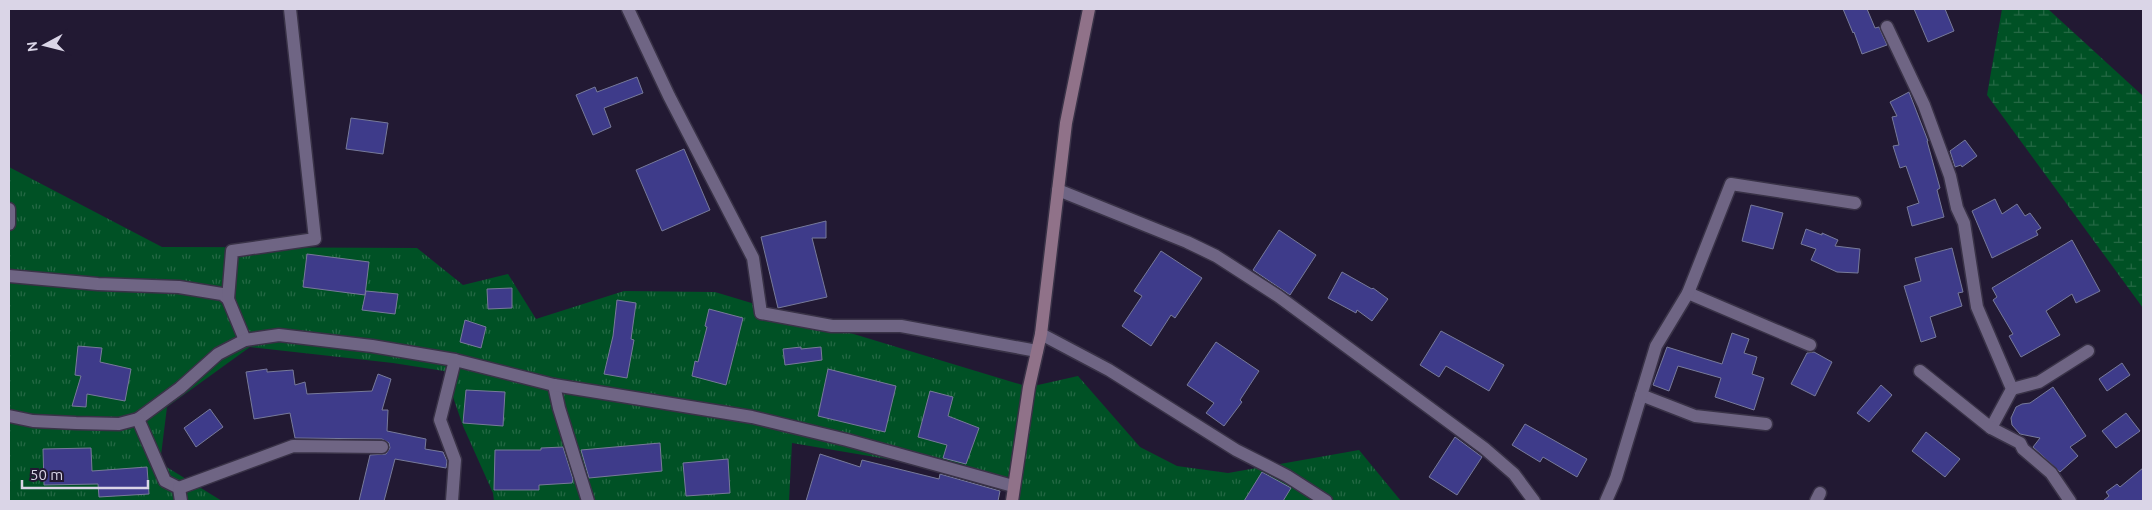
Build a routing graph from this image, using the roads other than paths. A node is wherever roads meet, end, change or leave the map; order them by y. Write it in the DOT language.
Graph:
graph roads {
  1 [pos="290,9"];
  2 [pos="628,9"];
  3 [pos="1089,9"];
  4 [pos="1887,28"];
  5 [pos="1058,190"];
  6 [pos="1855,203"];
  7 [pos="9,209"];
  8 [pos="9,224"];
  9 [pos="9,276"];
  10 [pos="1688,293"];
  11 [pos="228,299"];
  12 [pos="1041,334"];
  13 [pos="245,340"];
  14 [pos="1810,345"];
  15 [pos="1037,351"];
  16 [pos="2088,351"];
  17 [pos="455,360"];
  18 [pos="1920,371"];
  19 [pos="554,385"];
  20 [pos="2012,389"];
  21 [pos="1641,395"];
  22 [pos="9,416"];
  23 [pos="138,419"];
  24 [pos="1766,424"];
  25 [pos="1991,428"];
  26 [pos="382,447"];
  27 [pos="1013,486"];
  28 [pos="180,495"];
  29 [pos="452,501"];
  30 [pos="588,501"];
  31 [pos="1012,501"];
  32 [pos="1326,501"];
  33 [pos="1534,501"];
  34 [pos="1606,501"];
  35 [pos="2070,501"];
  1 -- 11 [label="street"];
  2 -- 15 [label="street"];
  3 -- 5 [label="street"];
  4 -- 20 [label="street"];
  5 -- 12 [label="street"];
  5 -- 33 [label="street"];
  6 -- 10 [label="street"];
  7 -- 8 [label="street"];
  9 -- 11 [label="street"];
  10 -- 14 [label="street"];
  10 -- 21 [label="street"];
  11 -- 13 [label="street"];
  12 -- 15 [label="street"];
  12 -- 32 [label="street"];
  13 -- 17 [label="street"];
  13 -- 23 [label="street"];
  15 -- 27 [label="street"];
  16 -- 20 [label="street"];
  17 -- 19 [label="street"];
  17 -- 29 [label="street"];
  18 -- 25 [label="street"];
  19 -- 27 [label="street"];
  19 -- 30 [label="street"];
  20 -- 25 [label="street"];
  21 -- 24 [label="street"];
  21 -- 34 [label="street"];
  22 -- 23 [label="street"];
  23 -- 28 [label="street"];
  25 -- 35 [label="street"];
  26 -- 28 [label="street"];
  27 -- 31 [label="street"];
}
